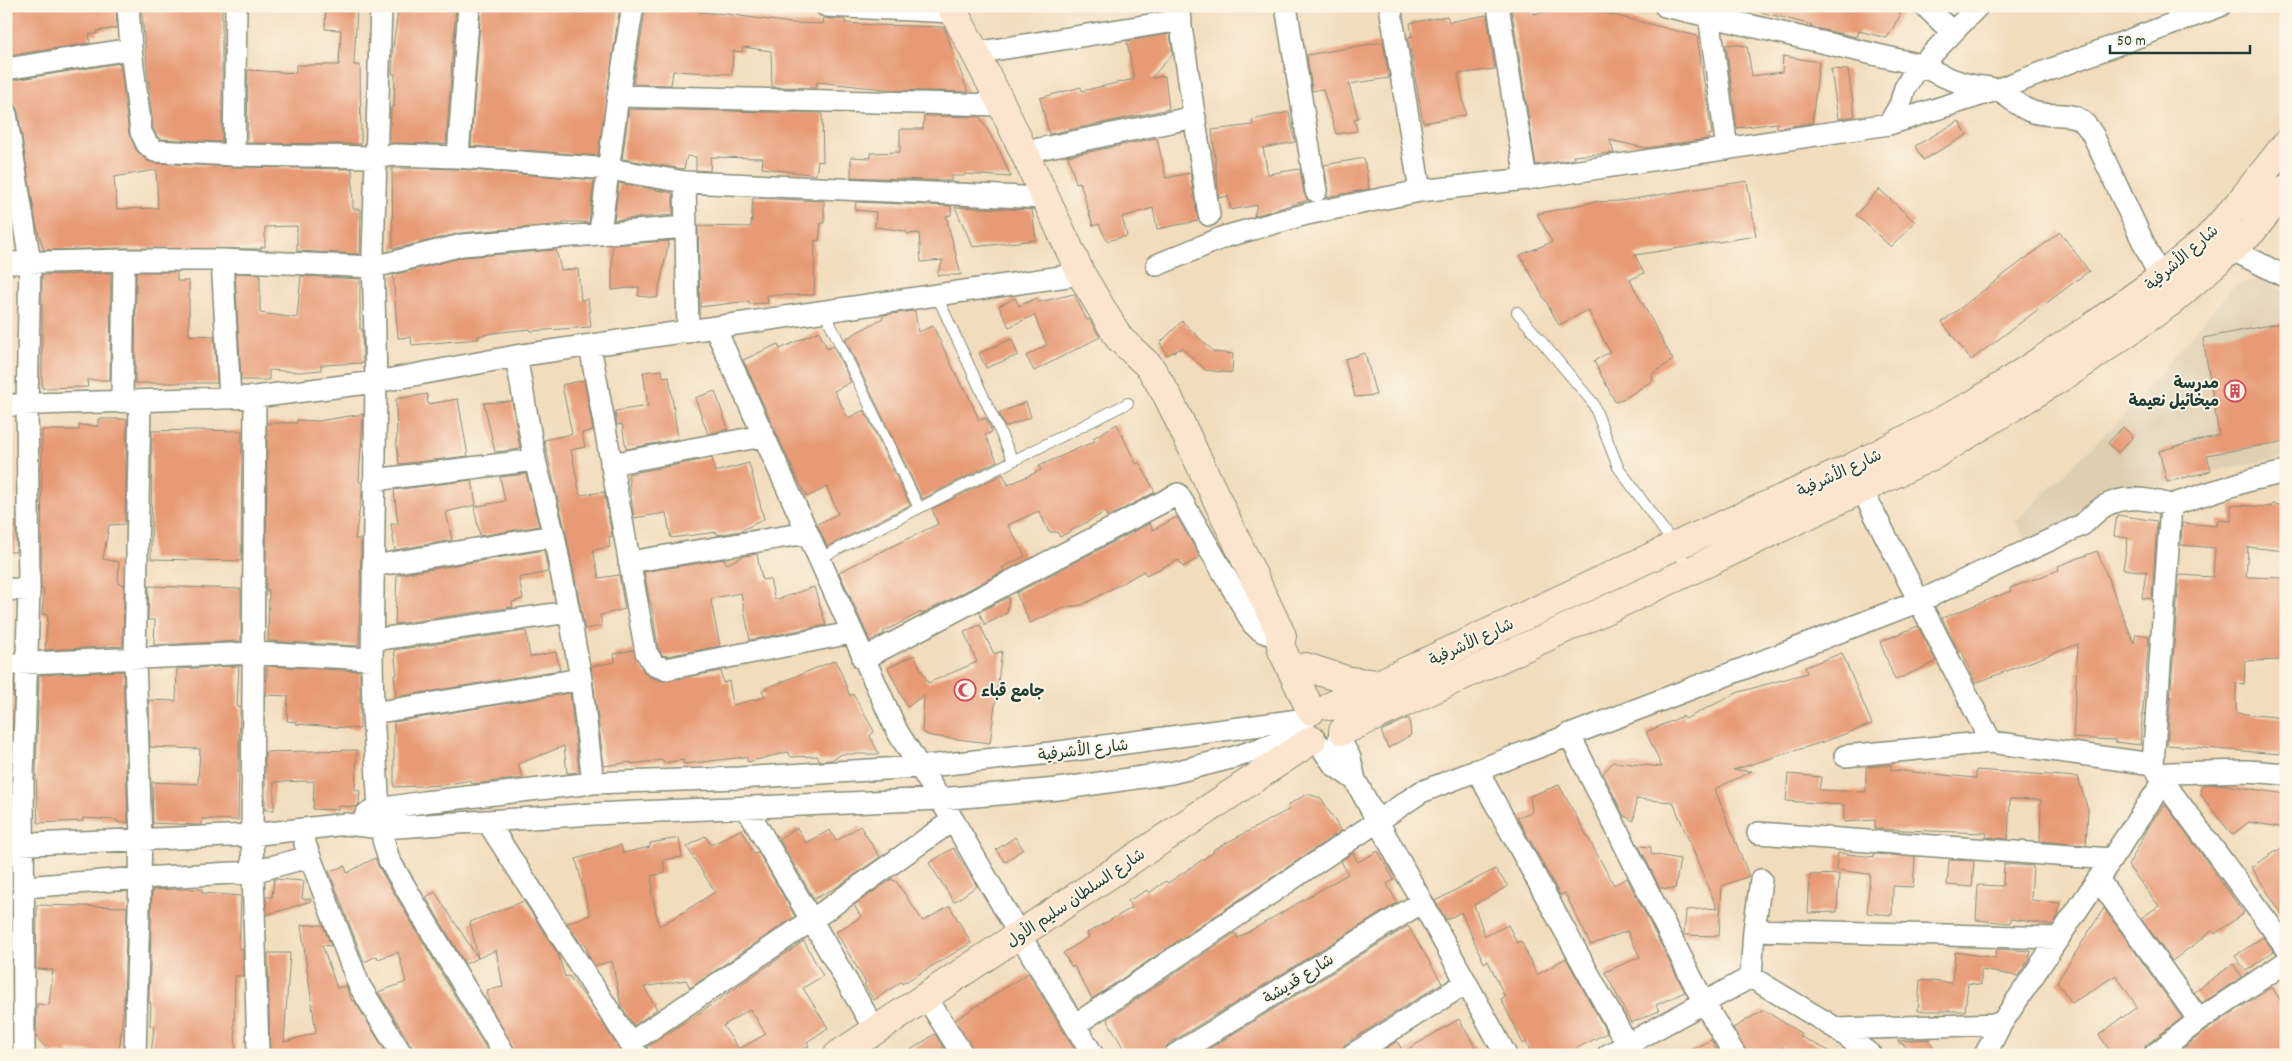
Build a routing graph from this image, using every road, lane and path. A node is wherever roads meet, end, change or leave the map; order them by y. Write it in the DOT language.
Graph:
graph roads {
  1 [pos="128,6"];
  2 [pos="236,6"];
  3 [pos="381,6"];
  4 [pos="469,6"];
  5 [pos="633,6"];
  6 [pos="826,6"];
  7 [pos="1286,6"];
  8 [pos="1390,6"];
  9 [pos="1498,6"];
  10 [pos="1665,6"];
  11 [pos="1925,6"];
  12 [pos="1978,6"];
  13 [pos="2220,6"];
  14 [pos="952,9"];
  15 [pos="1180,13"];
  16 [pos="1735,13"];
  17 [pos="1709,15"];
  18 [pos="1952,32"];
  19 [pos="131,49"];
  20 [pos="975,53"];
  21 [pos="1921,65"];
  22 [pos="6,69"];
  23 [pos="1996,90"];
  24 [pos="618,96"];
  25 [pos="1002,105"];
  26 [pos="6,114"];
  27 [pos="1195,117"];
  28 [pos="1890,124"];
  29 [pos="8,136"];
  30 [pos="2286,144"];
  31 [pos="1727,149"];
  32 [pos="1024,152"];
  33 [pos="234,155"];
  34 [pos="376,157"];
  35 [pos="458,157"];
  36 [pos="609,169"];
  37 [pos="1526,180"];
  38 [pos="685,182"];
  39 [pos="2286,189"];
  40 [pos="1316,191"];
  41 [pos="1420,191"];
  42 [pos="1046,198"];
  43 [pos="1209,215"];
  44 [pos="686,227"];
  45 [pos="600,232"];
  46 [pos="2208,238"];
  47 [pos="2232,249"];
  48 [pos="124,260"];
  49 [pos="222,260"];
  50 [pos="30,262"];
  51 [pos="6,263"];
  52 [pos="1158,264"];
  53 [pos="374,267"];
  54 [pos="1081,274"];
  55 [pos="2286,277"];
  56 [pos="2160,278"];
  57 [pos="936,294"];
  58 [pos="824,311"];
  59 [pos="1517,312"];
  60 [pos="715,328"];
  61 [pos="688,332"];
  62 [pos="590,346"];
  63 [pos="516,356"];
  64 [pos="376,382"];
  65 [pos="255,397"];
  66 [pos="230,398"];
  67 [pos="131,401"];
  68 [pos="1128,403"];
  69 [pos="6,405"];
  70 [pos="27,405"];
  71 [pos="763,436"];
  72 [pos="535,460"];
  73 [pos="1013,460"];
  74 [pos="611,464"];
  75 [pos="2286,472"];
  76 [pos="1857,479"];
  77 [pos="374,480"];
  78 [pos="2171,505"];
  79 [pos="919,508"];
  80 [pos="807,533"];
  81 [pos="554,536"];
  82 [pos="1675,546"];
  83 [pos="818,559"];
  84 [pos="629,562"];
  85 [pos="373,566"];
  86 [pos="1690,571"];
  87 [pos="6,589"];
  88 [pos="30,590"];
  89 [pos="1920,601"];
  90 [pos="569,612"];
  91 [pos="851,633"];
  92 [pos="1282,636"];
  93 [pos="372,650"];
  94 [pos="254,652"];
  95 [pos="135,658"];
  96 [pos="863,659"];
  97 [pos="16,663"];
  98 [pos="1306,667"];
  99 [pos="581,679"];
  100 [pos="1378,684"];
  101 [pos="372,713"];
  102 [pos="1321,725"];
  103 [pos="1569,734"];
  104 [pos="1991,742"];
  105 [pos="1845,756"];
  106 [pos="15,760"];
  107 [pos="918,767"];
  108 [pos="1477,770"];
  109 [pos="2158,773"];
  110 [pos="2286,774"];
  111 [pos="593,783"];
  112 [pos="939,799"];
  113 [pos="746,807"];
  114 [pos="380,819"];
  115 [pos="953,820"];
  116 [pos="487,821"];
  117 [pos="1378,822"];
  118 [pos="299,830"];
  119 [pos="1758,833"];
  120 [pos="252,835"];
  121 [pos="141,839"];
  122 [pos="15,844"];
  123 [pos="310,856"];
  124 [pos="2111,859"];
  125 [pos="252,872"];
  126 [pos="140,878"];
  127 [pos="2098,879"];
  128 [pos="1761,880"];
  129 [pos="24,887"];
  130 [pos="1422,902"];
  131 [pos="812,920"];
  132 [pos="1754,930"];
  133 [pos="1019,934"];
  134 [pos="2059,938"];
  135 [pos="2286,947"];
  136 [pos="2286,962"];
  137 [pos="1752,977"];
  138 [pos="1466,983"];
  139 [pos="926,997"];
  140 [pos="1704,1003"];
  141 [pos="2199,1020"];
  142 [pos="2002,1024"];
  143 [pos="1075,1025"];
  144 [pos="1837,1029"];
  145 [pos="875,1030"];
  146 [pos="634,1049"];
  147 [pos="1630,1050"];
  148 [pos="24,1055"];
  149 [pos="135,1055"];
  150 [pos="258,1055"];
  151 [pos="402,1055"];
  152 [pos="505,1055"];
  153 [pos="838,1055"];
  154 [pos="963,1055"];
  155 [pos="1093,1055"];
  156 [pos="1175,1055"];
  157 [pos="1352,1055"];
  158 [pos="1506,1055"];
  159 [pos="1608,1055"];
  160 [pos="1735,1055"];
  161 [pos="1871,1055"];
  162 [pos="1985,1055"];
  163 [pos="2154,1055"];
  1 -- 19 [label="street"];
  2 -- 33 [label="street"];
  3 -- 34 [label="street"];
  4 -- 35 [label="street"];
  5 -- 24 [label="street"];
  6 -- 14 [label="street"];
  7 -- 40 [label="street"];
  8 -- 41 [label="street"];
  9 -- 37 [label="street"];
  10 -- 17 [label="street"];
  11 -- 18 [label="street"];
  12 -- 18 [label="street"];
  13 -- 23 [label="street"];
  14 -- 20 [label="street"];
  15 -- 20 [label="street"];
  15 -- 27 [label="street"];
  16 -- 17 [label="street"];
  16 -- 21 [label="street"];
  17 -- 31 [label="street"];
  18 -- 21 [label="street"];
  19 -- 22 [label="street"];
  19 -- 33 [label="street"];
  20 -- 25 [label="street"];
  21 -- 23 [label="street"];
  21 -- 28 [label="street"];
  23 -- 28 [label="street"];
  23 -- 56 [label="street"];
  24 -- 25 [label="street"];
  24 -- 36 [label="street"];
  25 -- 32 [label="street"];
  26 -- 29 [label="street"];
  27 -- 32 [label="street"];
  27 -- 43 [label="street"];
  28 -- 31 [label="street"];
  29 -- 50 [label="street"];
  30 -- 46 [label="street, شارع الأشرفية"];
  31 -- 37 [label="street"];
  32 -- 42 [label="street"];
  33 -- 34 [label="street"];
  34 -- 35 [label="street"];
  34 -- 53 [label="street"];
  35 -- 36 [label="street"];
  36 -- 38 [label="street"];
  36 -- 45 [label="street"];
  37 -- 41 [label="street"];
  38 -- 42 [label="street"];
  38 -- 44 [label="street"];
  39 -- 47 [label="street, شارع الأشرفية"];
  41 -- 52 [label="street"];
  42 -- 54 [label="street"];
  44 -- 45 [label="street"];
  44 -- 61 [label="street"];
  45 -- 53 [label="street"];
  46 -- 47 [label="street"];
  46 -- 56 [label="street, شارع الأشرفية"];
  47 -- 55 [label="street"];
  47 -- 76 [label="street, شارع الأشرفية"];
  48 -- 49 [label="street"];
  48 -- 50 [label="street"];
  48 -- 67 [label="street"];
  49 -- 53 [label="street"];
  49 -- 66 [label="street"];
  50 -- 51 [label="street"];
  50 -- 70 [label="street"];
  53 -- 64 [label="street"];
  54 -- 57 [label="street"];
  54 -- 92 [label="street"];
  56 -- 76 [label="street, شارع الأشرفية"];
  57 -- 58 [label="street"];
  57 -- 73 [label="lane"];
  58 -- 60 [label="street"];
  58 -- 79 [label="lane"];
  59 -- 82 [label="lane"];
  60 -- 61 [label="street"];
  60 -- 71 [label="street"];
  61 -- 62 [label="street"];
  62 -- 63 [label="street"];
  62 -- 74 [label="street"];
  63 -- 64 [label="street"];
  63 -- 72 [label="street"];
  64 -- 65 [label="street"];
  64 -- 77 [label="street"];
  65 -- 66 [label="street"];
  65 -- 94 [label="street"];
  66 -- 67 [label="street"];
  67 -- 70 [label="street"];
  67 -- 95 [label="street"];
  68 -- 73 [label="lane"];
  69 -- 70 [label="street"];
  70 -- 88 [label="street"];
  71 -- 74 [label="street"];
  71 -- 80 [label="street"];
  72 -- 77 [label="street"];
  72 -- 81 [label="street"];
  73 -- 79 [label="lane"];
  74 -- 84 [label="street"];
  75 -- 78 [label="street"];
  76 -- 82 [label="street, شارع الأشرفية"];
  76 -- 86 [label="street, شارع الأشرفية"];
  76 -- 89 [label="street"];
  77 -- 85 [label="street"];
  78 -- 89 [label="street"];
  78 -- 109 [label="street"];
  79 -- 83 [label="lane"];
  80 -- 83 [label="street"];
  80 -- 84 [label="street"];
  81 -- 85 [label="street"];
  81 -- 90 [label="street"];
  82 -- 86 [label="lane"];
  82 -- 100 [label="street, شارع الأشرفية"];
  83 -- 91 [label="street"];
  84 -- 91 [label="street"];
  85 -- 93 [label="street"];
  86 -- 102 [label="street, شارع الأشرفية"];
  87 -- 88 [label="street"];
  88 -- 97 [label="street"];
  89 -- 103 [label="street"];
  89 -- 104 [label="street"];
  90 -- 93 [label="street"];
  90 -- 99 [label="street"];
  91 -- 96 [label="street"];
  92 -- 96 [label="street"];
  92 -- 98 [label="street"];
  92 -- 102 [label="street"];
  93 -- 94 [label="street"];
  93 -- 101 [label="street"];
  94 -- 95 [label="street"];
  94 -- 120 [label="street"];
  95 -- 97 [label="street"];
  95 -- 121 [label="street"];
  96 -- 107 [label="street"];
  97 -- 106 [label="street"];
  98 -- 100 [label="street"];
  98 -- 102 [label="street"];
  99 -- 101 [label="street"];
  99 -- 111 [label="street"];
  100 -- 102 [label="street, شارع الأشرفية"];
  101 -- 114 [label="street"];
  102 -- 107 [label="street, شارع الأشرفية"];
  102 -- 112 [label="street, شارع الأشرفية"];
  102 -- 117 [label="street"];
  102 -- 133 [label="street, شارع السلطان سليم الأول"];
  103 -- 108 [label="street"];
  103 -- 140 [label="street"];
  104 -- 105 [label="street"];
  104 -- 109 [label="street"];
  106 -- 122 [label="street"];
  107 -- 111 [label="street, شارع الأشرفية"];
  107 -- 112 [label="street"];
  108 -- 117 [label="street"];
  108 -- 147 [label="street"];
  109 -- 110 [label="street"];
  109 -- 124 [label="street"];
  109 -- 135 [label="street"];
  111 -- 114 [label="street, شارع الأشرفية"];
  112 -- 113 [label="street, شارع الأشرفية"];
  112 -- 115 [label="street"];
  113 -- 116 [label="street, شارع الأشرفية"];
  113 -- 131 [label="street"];
  114 -- 116 [label="street, شارع الأشرفية"];
  114 -- 118 [label="street"];
  114 -- 152 [label="street"];
  115 -- 131 [label="street"];
  115 -- 133 [label="street"];
  116 -- 146 [label="street"];
  117 -- 130 [label="street"];
  117 -- 143 [label="street"];
  118 -- 120 [label="street"];
  118 -- 123 [label="street"];
  119 -- 124 [label="street"];
  120 -- 121 [label="street"];
  120 -- 125 [label="street"];
  121 -- 122 [label="street"];
  121 -- 126 [label="street"];
  122 -- 129 [label="street"];
  123 -- 125 [label="street"];
  123 -- 151 [label="street"];
  124 -- 127 [label="street"];
  125 -- 126 [label="street"];
  125 -- 150 [label="street"];
  126 -- 129 [label="street"];
  126 -- 149 [label="street"];
  127 -- 134 [label="street"];
  127 -- 141 [label="street"];
  128 -- 132 [label="street"];
  129 -- 148 [label="street"];
  130 -- 138 [label="street"];
  130 -- 156 [label="street, شارع قديشة"];
  131 -- 145 [label="street"];
  131 -- 146 [label="street"];
  132 -- 134 [label="street"];
  132 -- 137 [label="street"];
  133 -- 139 [label="street, شارع السلطان سليم الأول"];
  133 -- 143 [label="street"];
  134 -- 142 [label="street"];
  136 -- 141 [label="street"];
  137 -- 140 [label="street"];
  137 -- 144 [label="street"];
  138 -- 157 [label="street"];
  138 -- 158 [label="street"];
  139 -- 145 [label="street, شارع السلطان سليم الأول"];
  139 -- 154 [label="street"];
  140 -- 147 [label="street"];
  140 -- 160 [label="street"];
  141 -- 163 [label="street"];
  142 -- 144 [label="street"];
  142 -- 162 [label="street"];
  143 -- 155 [label="street"];
  144 -- 161 [label="street"];
  145 -- 153 [label="street, شارع السلطان سليم الأول"];
  147 -- 159 [label="street"];
}
